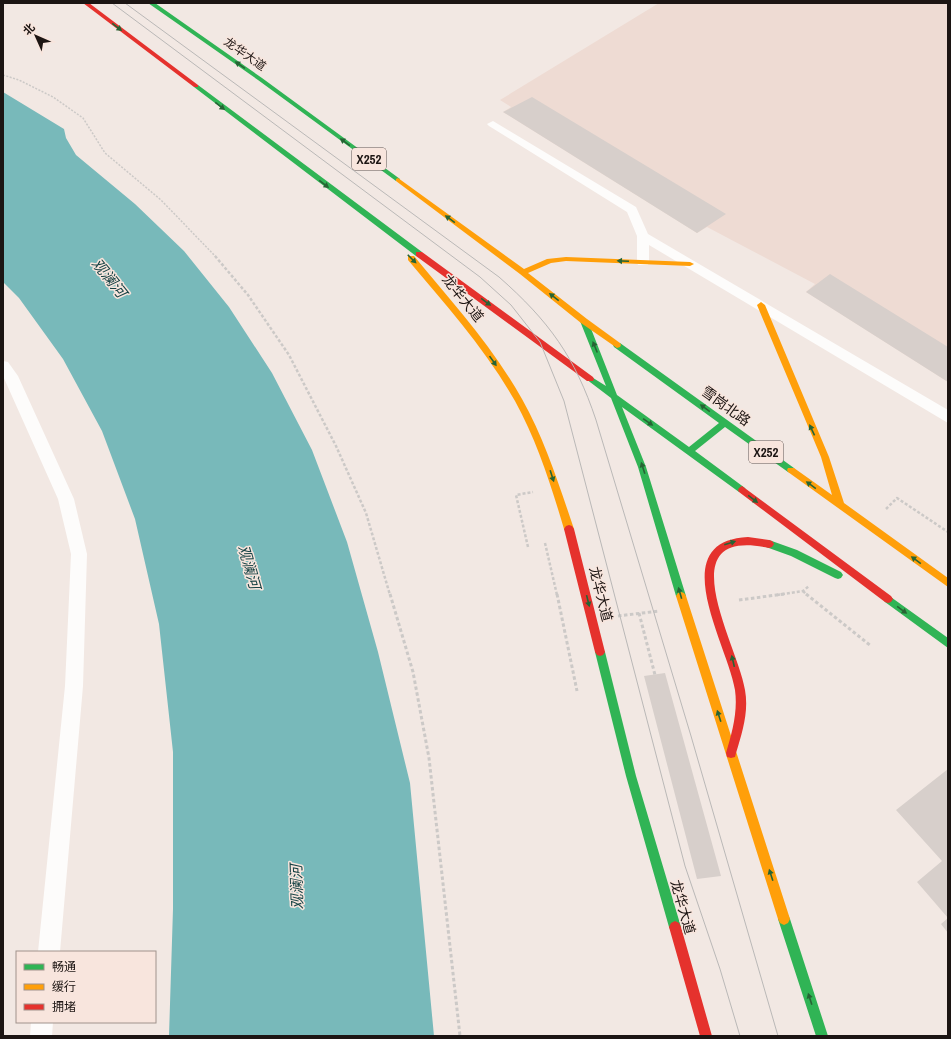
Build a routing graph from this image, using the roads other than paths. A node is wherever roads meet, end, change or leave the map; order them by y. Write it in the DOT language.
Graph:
graph roads {
  1 [pos="86,3"];
  2 [pos="151,3"];
  3 [pos="493,124"];
  4 [pos="363,213"];
  5 [pos="643,236"];
  6 [pos="643,262"];
  7 [pos="690,264"];
  8 [pos="523,272"];
  9 [pos="761,305"];
  10 [pos="584,321"];
  11 [pos="3,366"];
  12 [pos="616,399"];
  13 [pos="948,417"];
  14 [pos="725,423"];
  15 [pos="689,451"];
  16 [pos="840,506"];
  17 [pos="948,583"];
  18 [pos="881,595"];
  19 [pos="948,644"];
  20 [pos="731,754"];
  21 [pos="49,951"];
  22 [pos="42,1023"];
  23 [pos="41,1036"];
  24 [pos="706,1036"];
  25 [pos="822,1036"];
  1 -- 4 [label="main road, 龙华大道, one-way"];
  8 -- 2 [label="main road, 龙华大道 / X252, one-way"];
  3 -- 5 [label="lane"];
  4 -- 12 [label="main road, 龙华大道, one-way"];
  4 -- 24 [label="main road, 龙华大道, one-way"];
  5 -- 6 [label="lane"];
  5 -- 7 [label="lane"];
  6 -- 7 [label="main road"];
  6 -- 8 [label="main road, one-way"];
  7 -- 9 [label="lane"];
  10 -- 8 [label="main road, 龙华大道 / X252, one-way"];
  9 -- 13 [label="lane"];
  16 -- 9 [label="main road, one-way"];
  12 -- 10 [label="main road, 龙华大道, one-way"];
  14 -- 10 [label="main road, 雪岗北路 / X252, one-way"];
  11 -- 21 [label="lane"];
  12 -- 15 [label="main road, one-way"];
  20 -- 12 [label="main road, 龙华大道, one-way"];
  14 -- 15 [label="main road"];
  16 -- 14 [label="main road, 雪岗北路 / X252, one-way"];
  15 -- 18 [label="main road, one-way"];
  17 -- 16 [label="main road, 雪岗北路 / X252, one-way"];
  18 -- 19 [label="main road, one-way"];
  20 -- 18 [label="main road, one-way"];
  25 -- 20 [label="main road, 龙华大道, one-way"];
  22 -- 23 [label="lane"];
}
